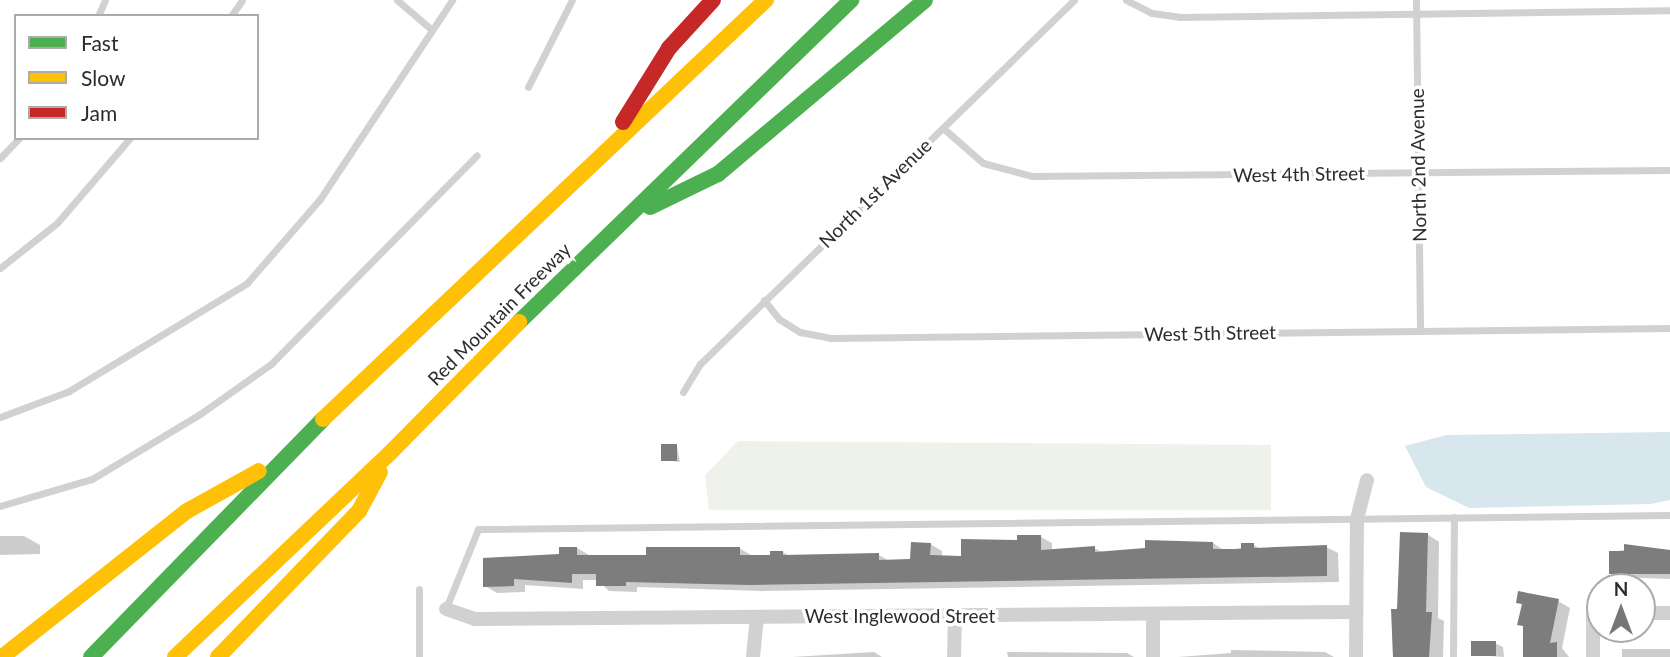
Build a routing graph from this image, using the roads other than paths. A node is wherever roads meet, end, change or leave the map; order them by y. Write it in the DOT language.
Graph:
graph roads {
  1 [pos="397,0"];
  2 [pos="452,0"];
  3 [pos="572,0"];
  4 [pos="713,0"];
  5 [pos="766,0"];
  6 [pos="851,0"];
  7 [pos="925,0"];
  8 [pos="1074,0"];
  9 [pos="1126,0"];
  10 [pos="1416,0"];
  11 [pos="1670,10"];
  12 [pos="1416,13"];
  13 [pos="432,30"];
  14 [pos="528,87"];
  15 [pos="943,128"];
  16 [pos="17,140"];
  17 [pos="128,140"];
  18 [pos="604,152"];
  19 [pos="477,155"];
  20 [pos="0,158"];
  21 [pos="1670,170"];
  22 [pos="1418,172"];
  23 [pos="631,217"];
  24 [pos="0,268"];
  25 [pos="764,300"];
  26 [pos="1670,328"];
  27 [pos="1420,330"];
  28 [pos="683,392"];
  29 [pos="0,417"];
  30 [pos="390,453"];
  31 [pos="281,458"];
  32 [pos="1367,480"];
  33 [pos="0,506"];
  34 [pos="1670,515"];
  35 [pos="1454,517"];
  36 [pos="1357,519"];
  37 [pos="419,589"];
  38 [pos="446,609"];
  39 [pos="1356,612"];
  40 [pos="954,615"];
  41 [pos="1153,615"];
  42 [pos="757,617"];
  43 [pos="2,657"];
  44 [pos="91,657"];
  45 [pos="175,657"];
  46 [pos="218,657"];
  47 [pos="419,657"];
  48 [pos="753,657"];
  49 [pos="954,657"];
  50 [pos="1153,657"];
  51 [pos="1356,657"];
  52 [pos="1453,657"];
  1 -- 13 [label="lane"];
  2 -- 13 [label="lane"];
  3 -- 14 [label="lane"];
  4 -- 18 [label="highway"];
  5 -- 18 [label="highway"];
  6 -- 23 [label="highway, Red Mountain Freeway"];
  7 -- 23 [label="highway"];
  8 -- 15 [label="lane, North 1st Avenue"];
  9 -- 12 [label="lane"];
  10 -- 12 [label="lane, North 2nd Avenue"];
  11 -- 12 [label="lane"];
  12 -- 22 [label="lane, North 2nd Avenue"];
  13 -- 29 [label="lane"];
  15 -- 22 [label="lane, West 4th Street"];
  15 -- 25 [label="lane, North 1st Avenue"];
  16 -- 20 [label="lane"];
  17 -- 24 [label="lane"];
  18 -- 31 [label="highway"];
  19 -- 33 [label="lane"];
  21 -- 22 [label="lane, West 4th Street"];
  22 -- 27 [label="lane, North 2nd Avenue"];
  23 -- 30 [label="highway, Red Mountain Freeway"];
  25 -- 27 [label="lane, West 5th Street"];
  25 -- 28 [label="lane, North 1st Avenue"];
  26 -- 27 [label="lane, West 5th Street"];
  30 -- 45 [label="highway, Red Mountain Freeway"];
  30 -- 46 [label="highway"];
  31 -- 43 [label="highway"];
  31 -- 44 [label="highway"];
  32 -- 36 [label="street"];
  34 -- 35 [label="lane"];
  35 -- 36 [label="lane"];
  35 -- 52 [label="lane"];
  36 -- 38 [label="lane"];
  36 -- 39 [label="street"];
  37 -- 47 [label="lane"];
  38 -- 42 [label="street, West Inglewood Street"];
  39 -- 41 [label="street, West Inglewood Street"];
  39 -- 51 [label="street"];
  40 -- 41 [label="street, West Inglewood Street"];
  40 -- 42 [label="street, West Inglewood Street"];
  40 -- 49 [label="street"];
  41 -- 50 [label="street"];
  42 -- 48 [label="street"];
}
